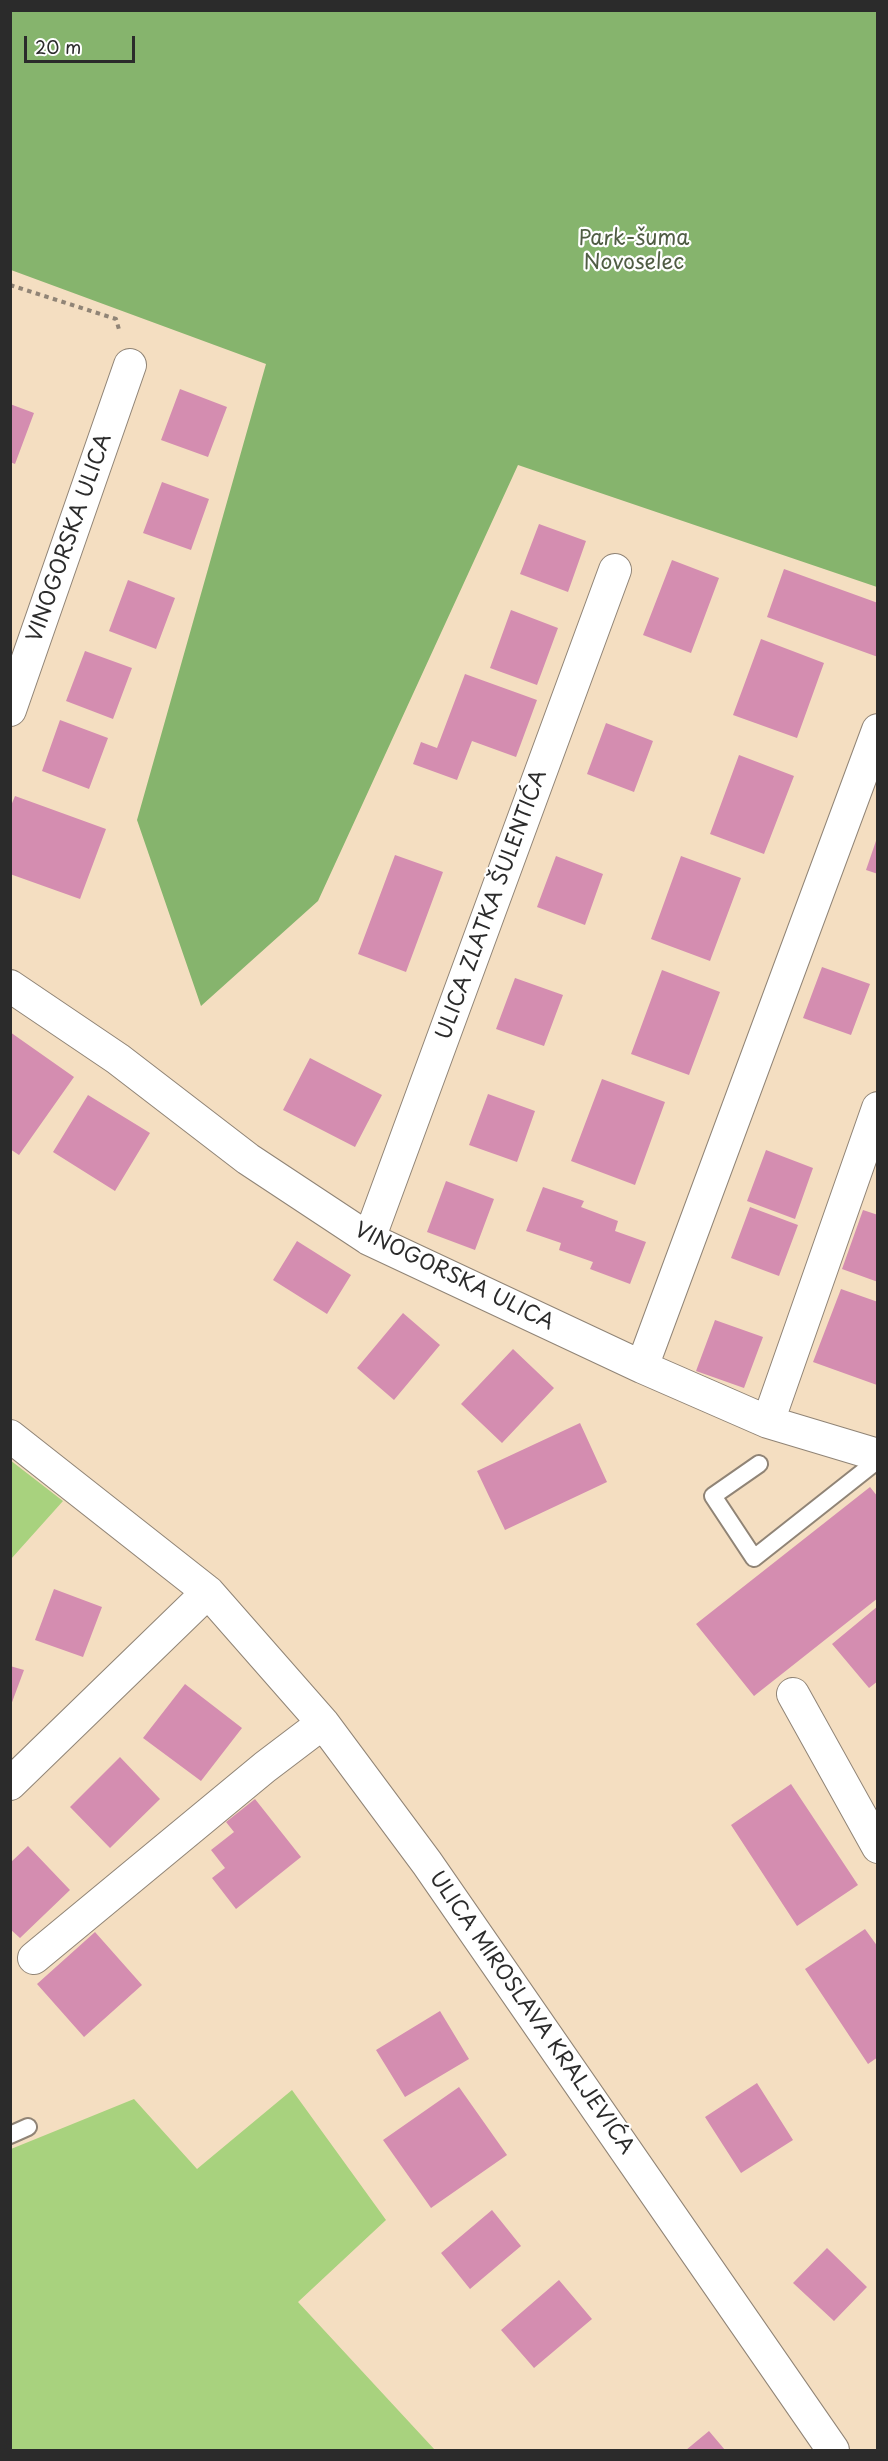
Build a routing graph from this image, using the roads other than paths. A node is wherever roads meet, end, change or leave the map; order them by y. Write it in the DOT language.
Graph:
graph roads {
  1 [pos="130,365"];
  2 [pos="615,570"];
  3 [pos="10,710"];
  4 [pos="878,730"];
  5 [pos="10,986"];
  6 [pos="878,1108"];
  7 [pos="369,1239"];
  8 [pos="642,1367"];
  9 [pos="768,1422"];
  10 [pos="10,1436"];
  11 [pos="878,1455"];
  12 [pos="878,1460"];
  13 [pos="759,1464"];
  14 [pos="208,1592"];
  15 [pos="793,1694"];
  16 [pos="323,1723"];
  17 [pos="10,1784"];
  18 [pos="878,1847"];
  19 [pos="34,1958"];
  20 [pos="28,2127"];
  21 [pos="10,2135"];
  22 [pos="833,2451"];
  1 -- 3 [label="street, VINOGORSKA ULICA"];
  2 -- 7 [label="street, ULICA ZLATKA ŠULENTIĆA"];
  4 -- 8 [label="street"];
  5 -- 7 [label="street, VINOGORSKA ULICA"];
  6 -- 9 [label="street"];
  7 -- 8 [label="street, VINOGORSKA ULICA"];
  8 -- 9 [label="street, VINOGORSKA ULICA"];
  9 -- 11 [label="street, VINOGORSKA ULICA"];
  10 -- 14 [label="street, ULICA MIROSLAVA KRALJEVIĆA"];
  12 -- 13 [label="lane"];
  14 -- 16 [label="street, ULICA MIROSLAVA KRALJEVIĆA"];
  14 -- 17 [label="street"];
  15 -- 18 [label="street"];
  16 -- 19 [label="street"];
  16 -- 22 [label="street, ULICA MIROSLAVA KRALJEVIĆA"];
  20 -- 21 [label="lane"];
}
